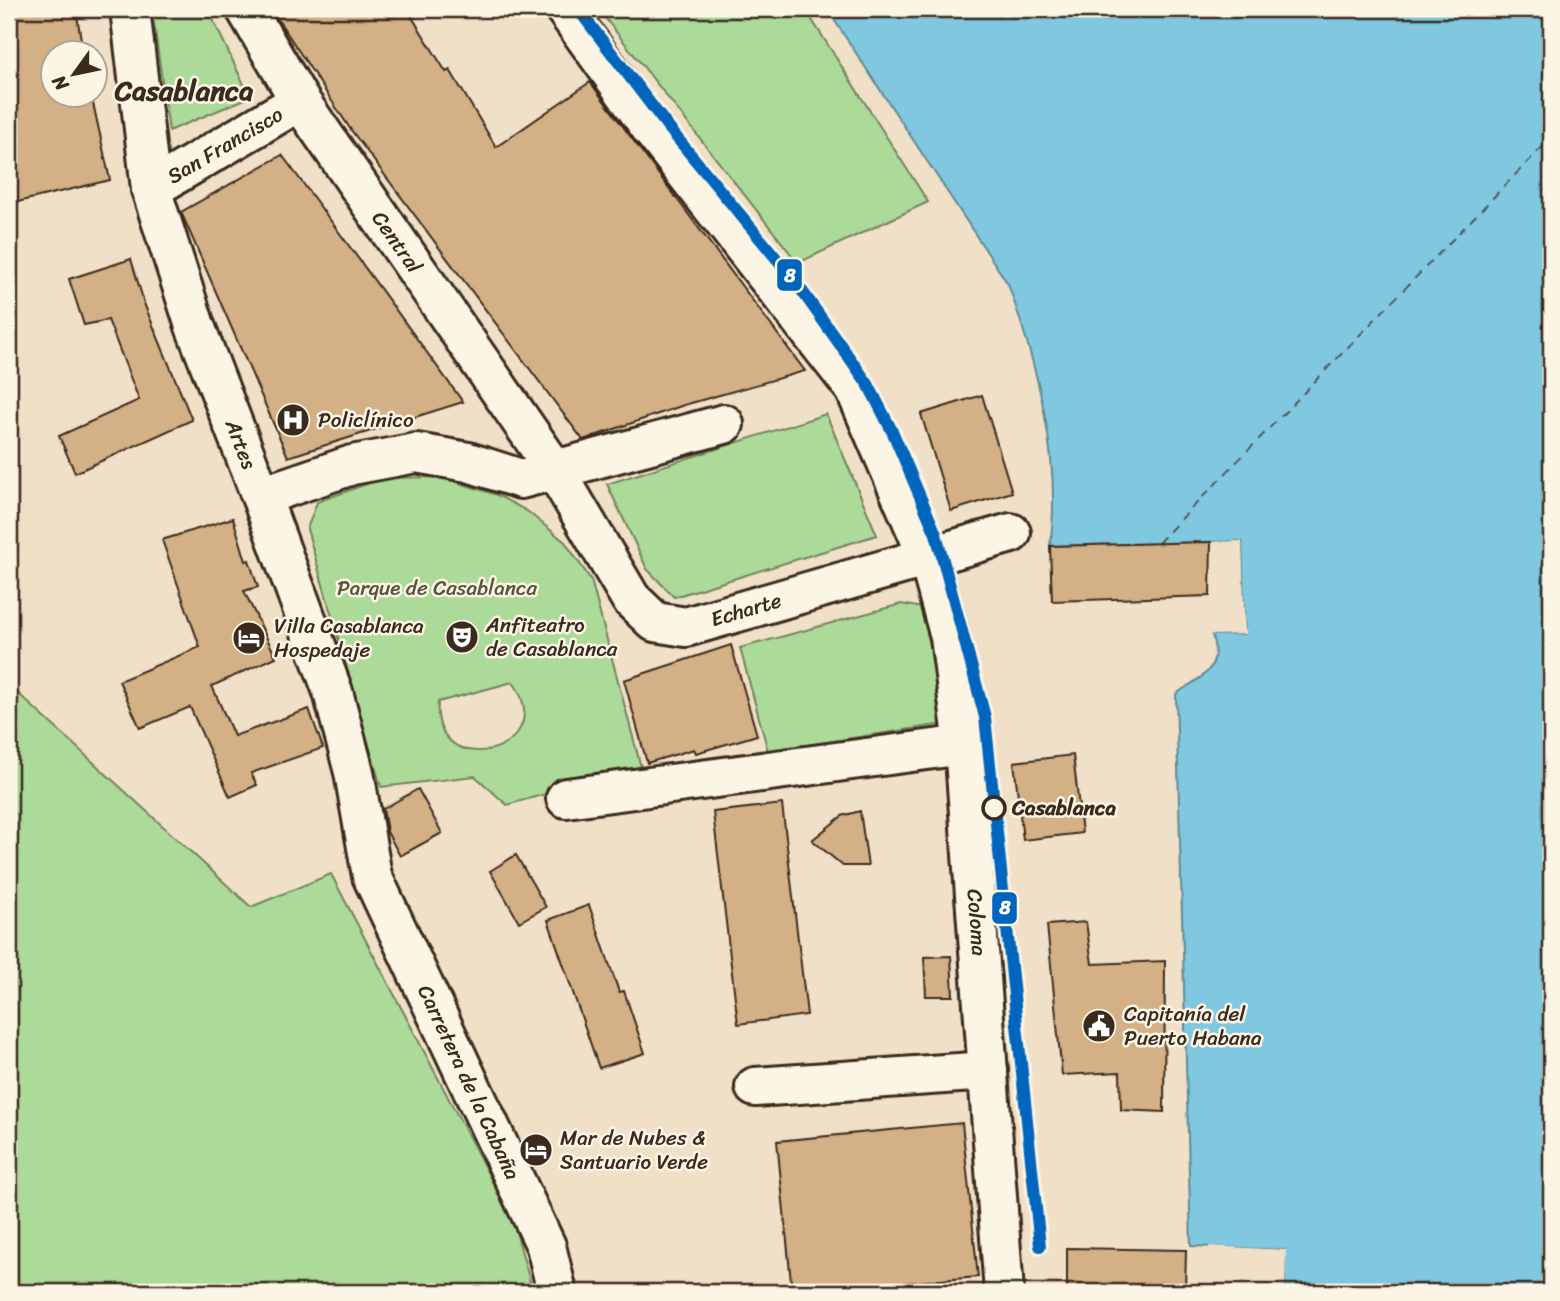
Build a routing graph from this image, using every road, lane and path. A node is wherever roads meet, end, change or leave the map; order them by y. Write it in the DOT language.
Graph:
graph roads {
  1 [pos="130,9"];
  2 [pos="246,9"];
  3 [pos="565,9"];
  4 [pos="300,101"];
  5 [pos="151,189"];
  6 [pos="724,424"];
  7 [pos="538,474"];
  8 [pos="261,496"];
  9 [pos="1011,533"];
  10 [pos="928,557"];
  11 [pos="964,745"];
  12 [pos="566,798"];
  13 [pos="372,876"];
  14 [pos="988,1071"];
  15 [pos="755,1087"];
  16 [pos="557,1292"];
  17 [pos="1004,1292"];
  1 -- 5 [label="street, Artes"];
  2 -- 4 [label="street, Central"];
  3 -- 10 [label="street, Coloma"];
  4 -- 5 [label="street, San Francisco"];
  4 -- 7 [label="street, Central"];
  5 -- 8 [label="street, Artes"];
  6 -- 7 [label="street"];
  7 -- 8 [label="street"];
  7 -- 10 [label="street, Echarte"];
  8 -- 13 [label="street, Artes"];
  9 -- 10 [label="street, Echarte"];
  10 -- 11 [label="street, Coloma"];
  11 -- 12 [label="street"];
  11 -- 14 [label="street, Coloma"];
  13 -- 16 [label="street, Carretera de la Cabaña"];
  14 -- 15 [label="street"];
  14 -- 17 [label="street, Coloma"];
}
